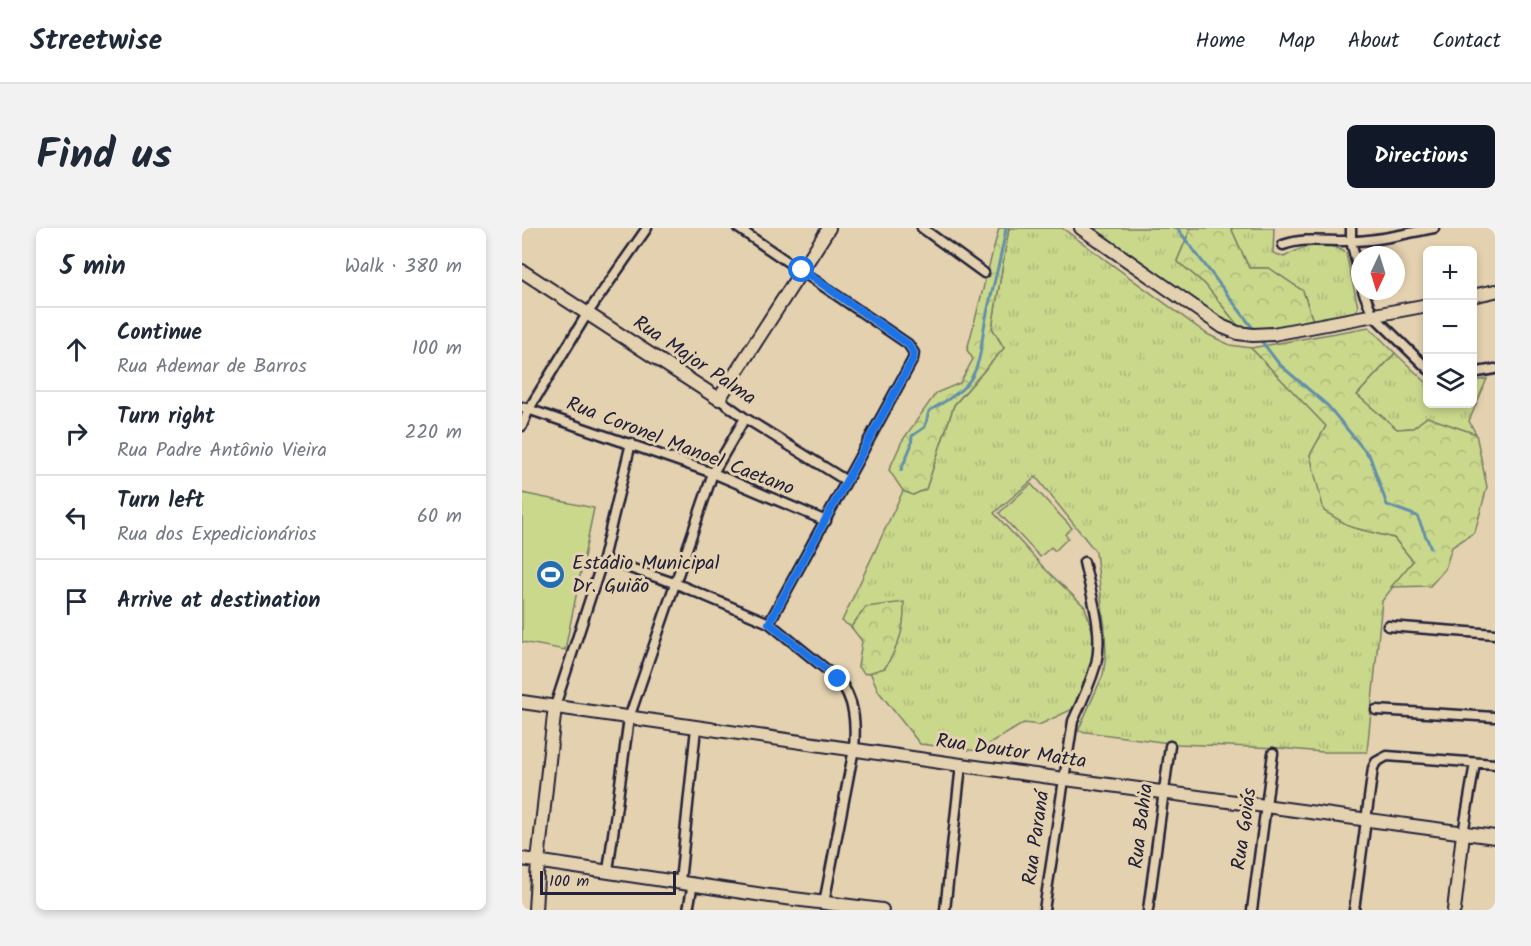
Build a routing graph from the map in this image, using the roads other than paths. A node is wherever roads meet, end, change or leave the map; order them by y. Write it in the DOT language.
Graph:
graph roads {
  1 [pos="647,228"];
  2 [pos="738,228"];
  3 [pos="829,228"];
  4 [pos="1081,228"];
  5 [pos="1351,228"];
  6 [pos="1434,228"];
  7 [pos="926,229"];
  8 [pos="1352,242"];
  9 [pos="1283,245"];
  10 [pos="1353,246"];
  11 [pos="802,270"];
  12 [pos="522,271"];
  13 [pos="984,273"];
  14 [pos="1495,291"];
  15 [pos="1477,295"];
  16 [pos="1367,300"];
  17 [pos="1423,306"];
  18 [pos="587,314"];
  19 [pos="1373,315"];
  20 [pos="1423,364"];
  21 [pos="1495,369"];
  22 [pos="1477,372"];
  23 [pos="719,399"];
  24 [pos="526,408"];
  25 [pos="745,418"];
  26 [pos="522,426"];
  27 [pos="631,443"];
  28 [pos="713,473"];
  29 [pos="845,480"];
  30 [pos="826,521"];
  31 [pos="603,560"];
  32 [pos="1084,562"];
  33 [pos="676,584"];
  34 [pos="769,623"];
  35 [pos="1388,626"];
  36 [pos="1495,634"];
  37 [pos="522,702"];
  38 [pos="555,706"];
  39 [pos="1376,710"];
  40 [pos="1495,717"];
  41 [pos="629,718"];
  42 [pos="696,728"];
  43 [pos="1170,746"];
  44 [pos="854,749"];
  45 [pos="1273,753"];
  46 [pos="1475,763"];
  47 [pos="1495,764"];
  48 [pos="962,765"];
  49 [pos="1063,778"];
  50 [pos="1163,792"];
  51 [pos="1264,806"];
  52 [pos="1366,819"];
  53 [pos="1463,834"];
  54 [pos="1495,837"];
  55 [pos="522,859"];
  56 [pos="538,861"];
  57 [pos="608,870"];
  58 [pos="686,882"];
  59 [pos="824,903"];
  60 [pos="535,910"];
  61 [pos="688,910"];
  62 [pos="882,910"];
  63 [pos="945,910"];
  64 [pos="1044,910"];
  65 [pos="1148,910"];
  66 [pos="1252,910"];
  67 [pos="1354,910"];
  68 [pos="1454,910"];
  1 -- 18 [label="street"];
  2 -- 11 [label="street"];
  3 -- 11 [label="street"];
  4 -- 19 [label="street"];
  5 -- 8 [label="street"];
  6 -- 8 [label="street"];
  7 -- 13 [label="street"];
  8 -- 9 [label="street"];
  8 -- 10 [label="street"];
  11 -- 23 [label="street"];
  11 -- 29 [label="street"];
  12 -- 18 [label="street, Rua Major Palma"];
  14 -- 15 [label="street"];
  16 -- 19 [label="street"];
  17 -- 19 [label="street"];
  18 -- 23 [label="street, Rua Major Palma"];
  18 -- 24 [label="street"];
  19 -- 20 [label="street"];
  21 -- 22 [label="street"];
  23 -- 25 [label="street, Rua Major Palma"];
  24 -- 26 [label="street"];
  24 -- 27 [label="street, Rua Coronel Manoel Caetano"];
  25 -- 28 [label="street"];
  25 -- 29 [label="street, Rua Major Palma"];
  27 -- 28 [label="street, Rua Coronel Manoel Caetano"];
  27 -- 31 [label="street"];
  28 -- 30 [label="street, Rua Coronel Manoel Caetano"];
  28 -- 33 [label="street"];
  29 -- 30 [label="street"];
  30 -- 34 [label="street"];
  31 -- 33 [label="street"];
  31 -- 38 [label="street"];
  32 -- 49 [label="street, Rua Paraná"];
  33 -- 34 [label="street"];
  33 -- 41 [label="street"];
  34 -- 44 [label="street"];
  35 -- 36 [label="street"];
  37 -- 38 [label="street, Rua Doutor Matta"];
  38 -- 41 [label="street, Rua Doutor Matta"];
  38 -- 56 [label="street"];
  39 -- 40 [label="street"];
  41 -- 42 [label="street, Rua Doutor Matta"];
  41 -- 57 [label="street"];
  42 -- 44 [label="street, Rua Doutor Matta"];
  42 -- 58 [label="street"];
  43 -- 50 [label="street, Rua Bahia"];
  44 -- 48 [label="street, Rua Doutor Matta"];
  44 -- 59 [label="street"];
  45 -- 51 [label="street, Rua Goiás"];
  46 -- 47 [label="street"];
  46 -- 52 [label="street"];
  46 -- 53 [label="street"];
  48 -- 49 [label="street, Rua Doutor Matta"];
  48 -- 63 [label="street"];
  49 -- 50 [label="street, Rua Doutor Matta"];
  49 -- 64 [label="street, Rua Paraná"];
  50 -- 51 [label="street, Rua Doutor Matta"];
  50 -- 65 [label="street, Rua Bahia"];
  51 -- 52 [label="street, Rua Doutor Matta"];
  51 -- 66 [label="street, Rua Goiás"];
  52 -- 53 [label="street, Rua Doutor Matta"];
  52 -- 67 [label="street"];
  53 -- 54 [label="street, Rua Doutor Matta"];
  53 -- 68 [label="street"];
  55 -- 56 [label="street"];
  56 -- 57 [label="street"];
  56 -- 60 [label="street"];
  57 -- 58 [label="street"];
  58 -- 59 [label="street"];
  58 -- 61 [label="street"];
  59 -- 62 [label="street"];
}
